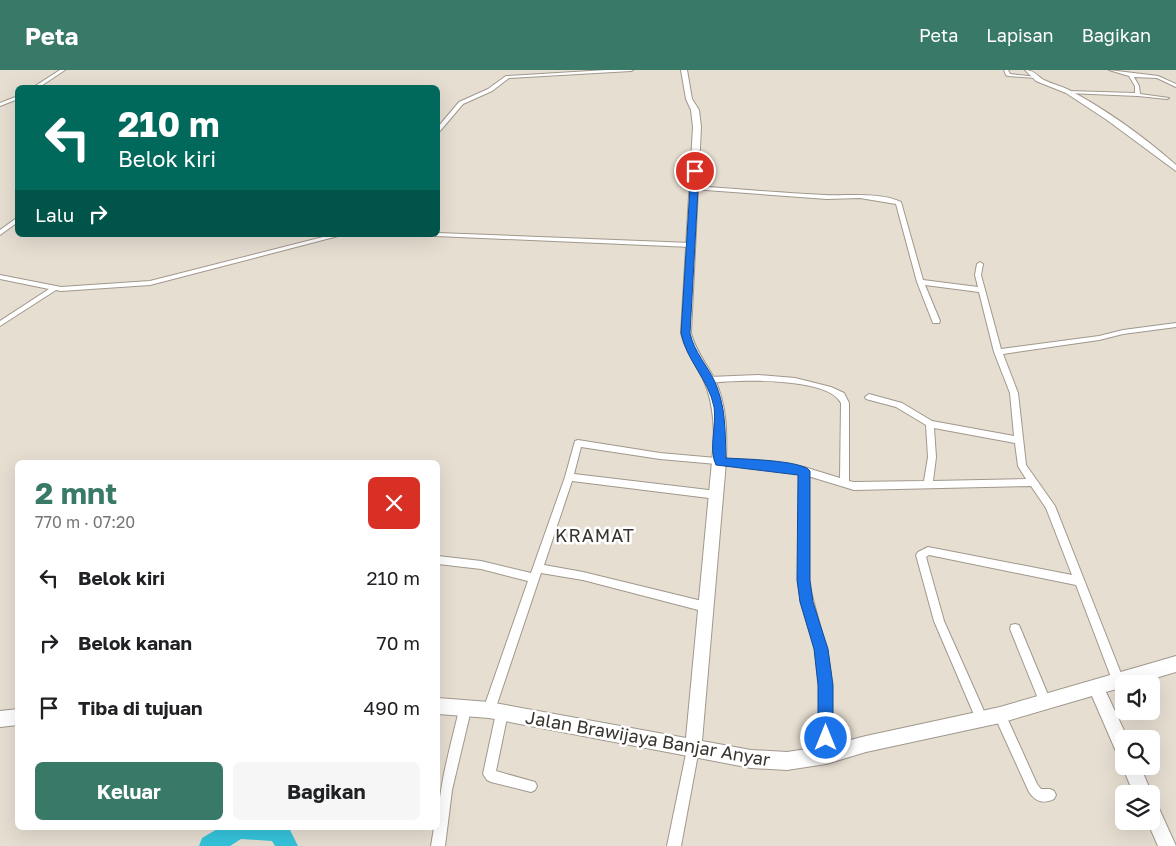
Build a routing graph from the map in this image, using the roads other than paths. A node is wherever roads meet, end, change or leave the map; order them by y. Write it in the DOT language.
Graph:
graph roads {
  1 [pos="63,70"];
  2 [pos="631,70"];
  3 [pos="684,70"];
  4 [pos="1006,70"];
  5 [pos="1028,70"];
  6 [pos="1110,70"];
  7 [pos="1130,75"];
  8 [pos="1035,77"];
  9 [pos="39,85"];
  10 [pos="1176,86"];
  11 [pos="1068,92"];
  12 [pos="1138,95"];
  13 [pos="15,98"];
  14 [pos="1167,98"];
  15 [pos="0,105"];
  16 [pos="440,128"];
  17 [pos="1176,169"];
  18 [pos="694,188"];
  19 [pos="15,221"];
  20 [pos="0,233"];
  21 [pos="440,235"];
  22 [pos="331,237"];
  23 [pos="691,245"];
  24 [pos="980,264"];
  25 [pos="0,277"];
  26 [pos="920,282"];
  27 [pos="55,288"];
  28 [pos="982,290"];
  29 [pos="936,321"];
  30 [pos="0,324"];
  31 [pos="1176,325"];
  32 [pos="998,352"];
  33 [pos="709,380"];
  34 [pos="869,397"];
  35 [pos="930,424"];
  36 [pos="1018,440"];
  37 [pos="720,462"];
  38 [pos="804,471"];
  39 [pos="569,476"];
  40 [pos="1033,482"];
  41 [pos="928,483"];
  42 [pos="844,484"];
  43 [pos="717,495"];
  44 [pos="440,560"];
  45 [pos="536,573"];
  46 [pos="1078,581"];
  47 [pos="706,607"];
  48 [pos="1015,629"];
  49 [pos="1176,664"];
  50 [pos="1116,675"];
  51 [pos="1138,675"];
  52 [pos="1115,682"];
  53 [pos="1096,688"];
  54 [pos="1045,702"];
  55 [pos="440,706"];
  56 [pos="465,710"];
  57 [pos="496,712"];
  58 [pos="1000,715"];
  59 [pos="15,717"];
  60 [pos="0,719"];
  61 [pos="982,720"];
  62 [pos="1115,730"];
  63 [pos="693,749"];
  64 [pos="826,756"];
  65 [pos="531,786"];
  66 [pos="1050,795"];
  67 [pos="1160,829"];
  68 [pos="438,846"];
  69 [pos="674,846"];
  70 [pos="1168,846"];
  1 -- 9 [label="street"];
  2 -- 16 [label="street"];
  3 -- 18 [label="street"];
  4 -- 8 [label="street"];
  5 -- 8 [label="street"];
  6 -- 7 [label="street"];
  7 -- 10 [label="street"];
  7 -- 12 [label="street"];
  8 -- 11 [label="street"];
  11 -- 12 [label="street"];
  11 -- 17 [label="street"];
  12 -- 14 [label="street"];
  13 -- 15 [label="street"];
  18 -- 23 [label="street"];
  18 -- 26 [label="street"];
  19 -- 20 [label="street"];
  21 -- 23 [label="street"];
  22 -- 27 [label="street"];
  23 -- 33 [label="street"];
  24 -- 28 [label="street"];
  25 -- 27 [label="street"];
  26 -- 28 [label="street"];
  26 -- 29 [label="street"];
  27 -- 30 [label="street"];
  28 -- 32 [label="street"];
  31 -- 32 [label="street"];
  32 -- 36 [label="street"];
  33 -- 37 [label="street"];
  33 -- 42 [label="street"];
  34 -- 35 [label="street"];
  35 -- 36 [label="street"];
  35 -- 41 [label="street"];
  36 -- 40 [label="street"];
  37 -- 38 [label="street"];
  37 -- 39 [label="street"];
  37 -- 43 [label="street"];
  38 -- 42 [label="street"];
  38 -- 64 [label="street"];
  39 -- 43 [label="street"];
  39 -- 45 [label="street"];
  40 -- 41 [label="street"];
  40 -- 46 [label="street"];
  41 -- 42 [label="street"];
  43 -- 47 [label="street"];
  44 -- 45 [label="street"];
  45 -- 47 [label="street"];
  45 -- 57 [label="street"];
  46 -- 50 [label="street"];
  46 -- 61 [label="street"];
  47 -- 63 [label="street"];
  48 -- 54 [label="street"];
  49 -- 51 [label="street, Jalan Brawijaya Banjar Anyar"];
  52 -- 53 [label="street, Jalan Brawijaya Banjar Anyar"];
  53 -- 54 [label="street, Jalan Brawijaya Banjar Anyar"];
  53 -- 62 [label="street"];
  54 -- 58 [label="street, Jalan Brawijaya Banjar Anyar"];
  55 -- 56 [label="street, Jalan Brawijaya Banjar Anyar"];
  56 -- 57 [label="street, Jalan Brawijaya Banjar Anyar"];
  56 -- 68 [label="street"];
  57 -- 63 [label="street, Jalan Brawijaya Banjar Anyar"];
  57 -- 65 [label="street"];
  58 -- 61 [label="street, Jalan Brawijaya Banjar Anyar"];
  58 -- 66 [label="street"];
  59 -- 60 [label="street"];
  61 -- 64 [label="street, Jalan Brawijaya Banjar Anyar"];
  63 -- 64 [label="street, Jalan Brawijaya Banjar Anyar"];
  63 -- 69 [label="street"];
  67 -- 70 [label="street"];
}
